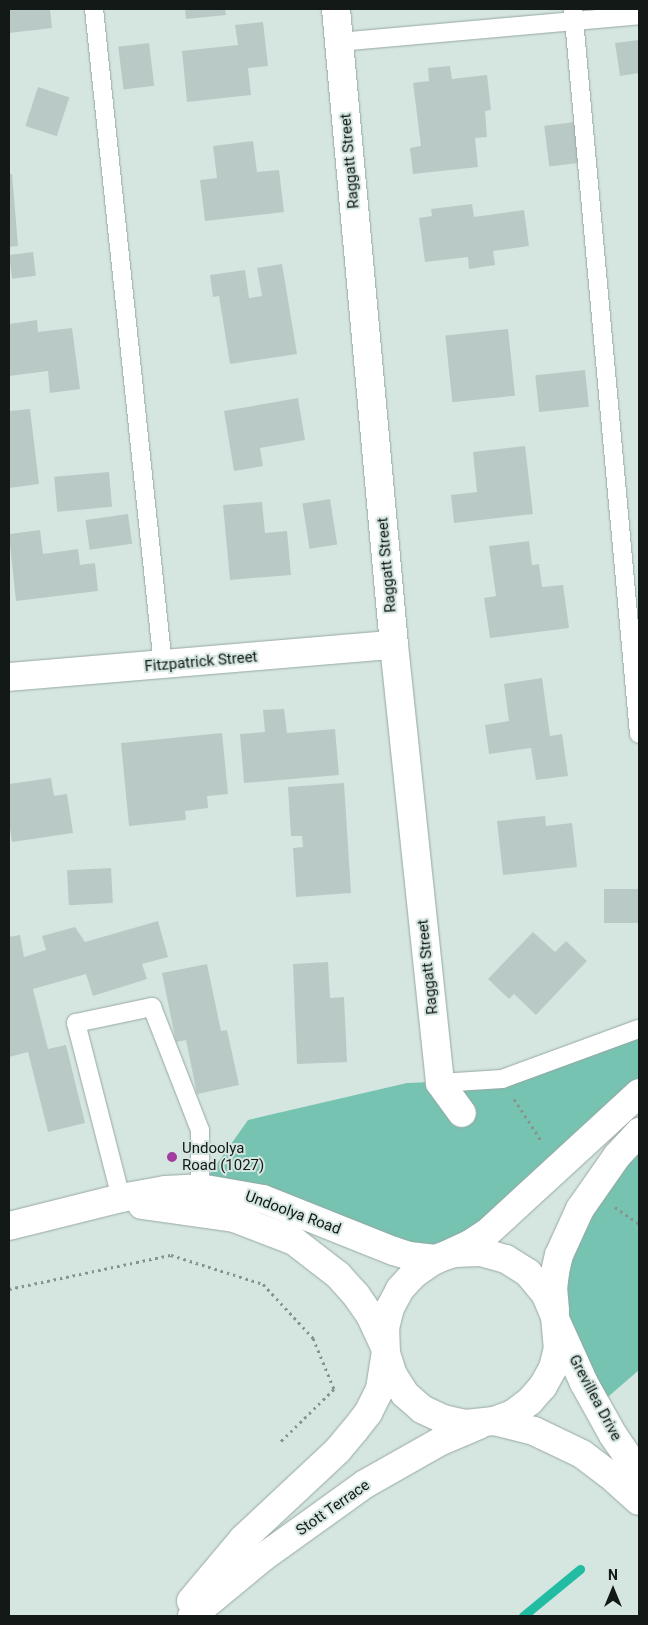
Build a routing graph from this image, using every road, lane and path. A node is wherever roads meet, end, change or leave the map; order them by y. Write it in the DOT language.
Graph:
graph roads {
  1 [pos="94,9"];
  2 [pos="336,9"];
  3 [pos="574,15"];
  4 [pos="639,15"];
  5 [pos="339,42"];
  6 [pos="394,645"];
  7 [pos="163,665"];
  8 [pos="9,677"];
  9 [pos="639,734"];
  10 [pos="639,1029"];
  11 [pos="440,1083"];
  12 [pos="639,1093"];
  13 [pos="462,1113"];
  14 [pos="639,1132"];
  15 [pos="200,1188"];
  16 [pos="121,1198"];
  17 [pos="88,1207"];
  18 [pos="9,1226"];
  19 [pos="438,1258"];
  20 [pos="9,1289"];
  21 [pos="556,1319"];
  22 [pos="386,1351"];
  23 [pos="491,1422"];
  24 [pos="280,1443"];
  25 [pos="639,1473"];
  26 [pos="639,1501"];
  27 [pos="179,1616"];
  28 [pos="192,1616"];
  1 -- 7 [label="lane"];
  2 -- 5 [label="main road, Raggatt Street"];
  3 -- 4 [label="lane"];
  3 -- 5 [label="lane"];
  3 -- 9 [label="lane"];
  5 -- 6 [label="main road, Raggatt Street"];
  6 -- 7 [label="main road, Fitzpatrick Street"];
  6 -- 11 [label="main road, Raggatt Street"];
  7 -- 8 [label="main road, Fitzpatrick Street"];
  10 -- 11 [label="lane"];
  11 -- 13 [label="main road"];
  12 -- 19 [label="main road, Undoolya Road"];
  14 -- 21 [label="main road, Undoolya Road"];
  15 -- 16 [label="main road, Undoolya Road"];
  15 -- 16 [label="lane"];
  15 -- 19 [label="main road, Undoolya Road"];
  16 -- 17 [label="main road, Undoolya Road"];
  17 -- 18 [label="main road, Undoolya Road"];
  17 -- 22 [label="main road, Undoolya Road"];
  19 -- 21 [label="main road, Undoolya Road"];
  19 -- 22 [label="main road, Undoolya Road"];
  20 -- 24 [label="path"];
  21 -- 23 [label="main road, Undoolya Road"];
  21 -- 25 [label="main road, Grevillea Drive"];
  22 -- 23 [label="main road, Undoolya Road"];
  22 -- 27 [label="main road"];
  23 -- 26 [label="main road"];
  23 -- 28 [label="main road, Stott Terrace"];
}
